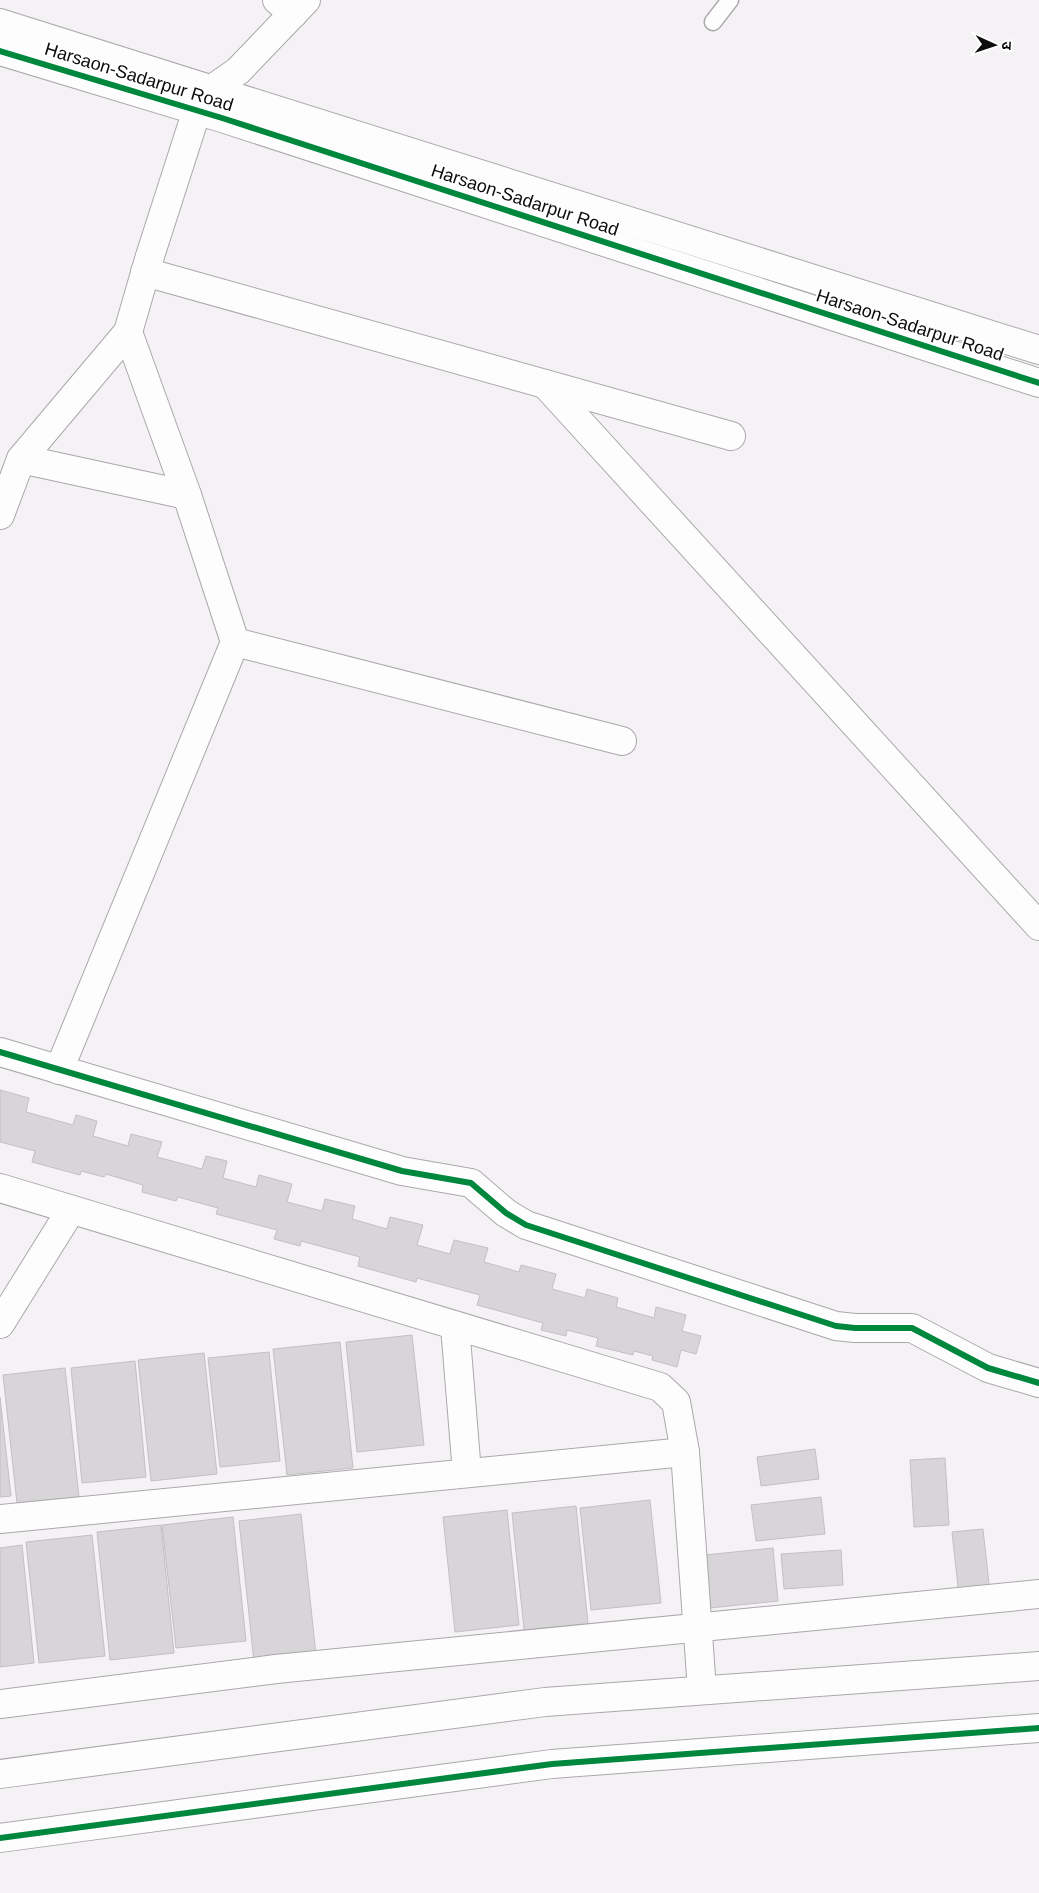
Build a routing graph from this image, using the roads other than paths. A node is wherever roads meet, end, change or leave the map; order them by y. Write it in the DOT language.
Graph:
graph roads {
  1 [pos="730,0"];
  2 [pos="292,5"];
  3 [pos="713,22"];
  4 [pos="0,23"];
  5 [pos="0,51"];
  6 [pos="205,100"];
  7 [pos="145,272"];
  8 [pos="128,332"];
  9 [pos="1039,350"];
  10 [pos="1039,383"];
  11 [pos="545,384"];
  12 [pos="731,436"];
  13 [pos="21,459"];
  14 [pos="188,495"];
  15 [pos="0,515"];
  16 [pos="235,642"];
  17 [pos="622,740"];
  18 [pos="1039,926"];
  19 [pos="0,1052"];
  20 [pos="59,1070"];
  21 [pos="0,1188"];
  22 [pos="71,1210"];
  23 [pos="0,1324"];
  24 [pos="455,1326"];
  25 [pos="1039,1383"];
  26 [pos="684,1452"];
  27 [pos="467,1473"];
  28 [pos="0,1519"];
  29 [pos="1039,1594"];
  30 [pos="697,1628"];
  31 [pos="1039,1666"];
  32 [pos="702,1690"];
  33 [pos="0,1704"];
  34 [pos="1039,1728"];
  35 [pos="0,1774"];
  36 [pos="0,1838"];
  1 -- 3 [label="lane"];
  2 -- 6 [label="street"];
  4 -- 6 [label="street, Harsaon-Sadarpur Road"];
  5 -- 6 [label="street, Harsaon-Sadarpur Road"];
  6 -- 7 [label="street"];
  6 -- 9 [label="street, Harsaon-Sadarpur Road"];
  6 -- 10 [label="street, Harsaon-Sadarpur Road"];
  7 -- 8 [label="street"];
  7 -- 11 [label="street"];
  8 -- 13 [label="street"];
  8 -- 14 [label="street"];
  11 -- 12 [label="street"];
  11 -- 18 [label="street"];
  13 -- 14 [label="street"];
  13 -- 15 [label="street"];
  14 -- 16 [label="street"];
  16 -- 17 [label="street"];
  16 -- 20 [label="street"];
  19 -- 20 [label="street"];
  20 -- 25 [label="street"];
  21 -- 22 [label="street"];
  22 -- 23 [label="street"];
  22 -- 24 [label="street"];
  24 -- 26 [label="street"];
  24 -- 27 [label="street"];
  26 -- 27 [label="street"];
  26 -- 30 [label="street"];
  27 -- 28 [label="street"];
  29 -- 30 [label="street"];
  30 -- 32 [label="street"];
  30 -- 33 [label="street"];
  31 -- 32 [label="street"];
  32 -- 35 [label="street"];
  34 -- 36 [label="street"];
}
